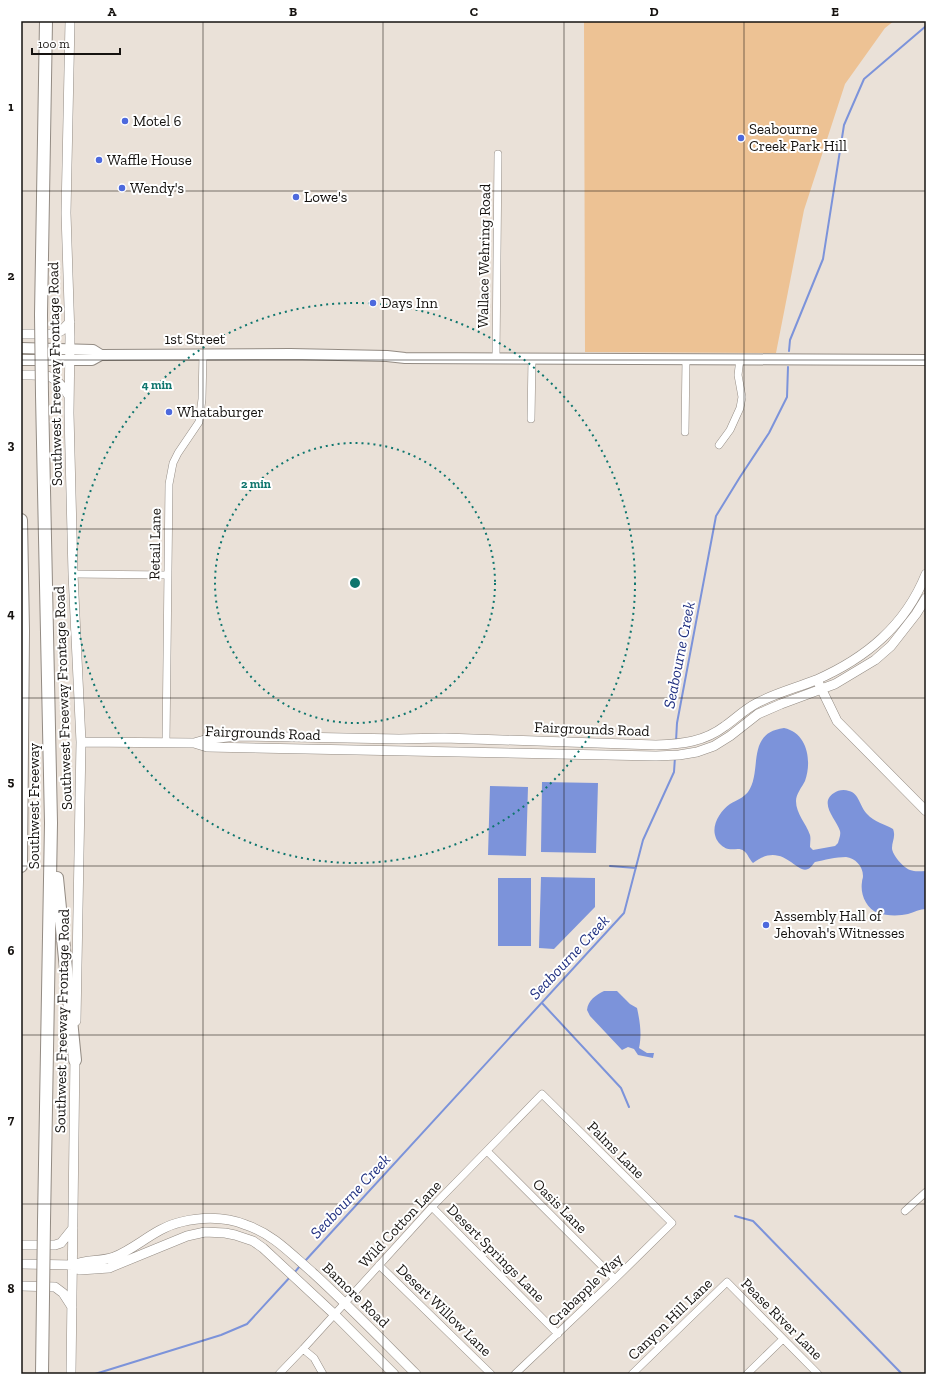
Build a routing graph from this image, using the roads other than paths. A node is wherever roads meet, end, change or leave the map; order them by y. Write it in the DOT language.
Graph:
graph roads {
  1 [pos="46,21"];
  2 [pos="70,21"];
  3 [pos="498,154"];
  4 [pos="70,322"];
  5 [pos="21,334"];
  6 [pos="21,348"];
  7 [pos="69,348"];
  8 [pos="202,354"];
  9 [pos="101,355"];
  10 [pos="496,358"];
  11 [pos="532,358"];
  12 [pos="686,359"];
  13 [pos="740,359"];
  14 [pos="21,360"];
  15 [pos="69,360"];
  16 [pos="926,360"];
  17 [pos="21,375"];
  18 [pos="69,396"];
  19 [pos="531,419"];
  20 [pos="685,432"];
  21 [pos="719,445"];
  22 [pos="21,520"];
  23 [pos="73,574"];
  24 [pos="926,574"];
  25 [pos="168,575"];
  26 [pos="926,598"];
  27 [pos="23,631"];
  28 [pos="21,655"];
  29 [pos="817,679"];
  30 [pos="821,690"];
  31 [pos="81,742"];
  32 [pos="166,743"];
  33 [pos="194,743"];
  34 [pos="926,811"];
  35 [pos="51,823"];
  36 [pos="21,866"];
  37 [pos="75,1060"];
  38 [pos="542,1094"];
  39 [pos="487,1151"];
  40 [pos="926,1192"];
  41 [pos="432,1207"];
  42 [pos="905,1211"];
  43 [pos="672,1223"];
  44 [pos="73,1228"];
  45 [pos="21,1245"];
  46 [pos="21,1264"];
  47 [pos="379,1265"];
  48 [pos="73,1266"];
  49 [pos="615,1279"];
  50 [pos="727,1282"];
  51 [pos="21,1286"];
  52 [pos="345,1302"];
  53 [pos="72,1307"];
  54 [pos="334,1314"];
  55 [pos="558,1334"];
  56 [pos="783,1338"];
  57 [pos="303,1349"];
  58 [pos="42,1374"];
  59 [pos="71,1374"];
  60 [pos="279,1374"];
  61 [pos="323,1374"];
  62 [pos="394,1374"];
  63 [pos="416,1374"];
  64 [pos="491,1374"];
  65 [pos="515,1374"];
  66 [pos="632,1374"];
  67 [pos="747,1374"];
  68 [pos="818,1374"];
  1 -- 35 [label="highway, Southwest Freeway, bridge"];
  2 -- 4 [label="street, Southwest Freeway Frontage Road"];
  3 -- 10 [label="street, Wallace Wehring Road"];
  4 -- 5 [label="street"];
  4 -- 7 [label="street, Southwest Freeway Frontage Road"];
  6 -- 7 [label="main road, 1st Street"];
  7 -- 9 [label="main road, 1st Street"];
  7 -- 15 [label="street, Southwest Freeway Frontage Road"];
  8 -- 9 [label="main road, 1st Street"];
  8 -- 10 [label="main road, 1st Street"];
  8 -- 25 [label="street, Retail Lane"];
  9 -- 15 [label="main road, 1st Street"];
  10 -- 11 [label="main road, 1st Street"];
  11 -- 12 [label="main road, 1st Street"];
  11 -- 19 [label="street"];
  12 -- 13 [label="main road, 1st Street"];
  12 -- 20 [label="street"];
  13 -- 16 [label="main road, 1st Street"];
  13 -- 21 [label="street"];
  14 -- 15 [label="main road, 1st Street"];
  15 -- 18 [label="street, Southwest Freeway Frontage Road"];
  17 -- 18 [label="street"];
  18 -- 23 [label="street, Southwest Freeway Frontage Road"];
  22 -- 27 [label="highway, Southwest Freeway"];
  23 -- 25 [label="street"];
  23 -- 31 [label="street, Southwest Freeway Frontage Road"];
  24 -- 29 [label="street, Fairgrounds Road"];
  25 -- 32 [label="street, Retail Lane"];
  26 -- 30 [label="street, Fairgrounds Road"];
  27 -- 28 [label="highway"];
  27 -- 36 [label="highway, Southwest Freeway"];
  29 -- 30 [label="street"];
  29 -- 33 [label="street, Fairgrounds Road"];
  30 -- 33 [label="street, Fairgrounds Road"];
  30 -- 34 [label="street"];
  31 -- 32 [label="street, Fairgrounds Road"];
  31 -- 37 [label="street, Southwest Freeway Frontage Road"];
  32 -- 33 [label="street, Fairgrounds Road"];
  35 -- 37 [label="highway"];
  35 -- 58 [label="highway, Southwest Freeway, bridge"];
  37 -- 44 [label="street, Southwest Freeway Frontage Road"];
  38 -- 39 [label="street, Wild Cotton Lane"];
  38 -- 43 [label="street, Palms Lane"];
  39 -- 41 [label="street, Wild Cotton Lane"];
  39 -- 49 [label="street, Oasis Lane"];
  40 -- 42 [label="street"];
  41 -- 47 [label="street, Wild Cotton Lane"];
  41 -- 55 [label="street, Desert Springs Lane"];
  43 -- 49 [label="street, Crabapple Way"];
  44 -- 45 [label="street"];
  44 -- 48 [label="street, Southwest Freeway Frontage Road"];
  46 -- 48 [label="street, Bamore Road"];
  47 -- 52 [label="street, Wild Cotton Lane"];
  47 -- 64 [label="street, Desert Willow Lane"];
  48 -- 52 [label="street, Bamore Road"];
  48 -- 53 [label="street, Southwest Freeway Frontage Road"];
  48 -- 54 [label="street, Bamore Road"];
  49 -- 55 [label="street, Crabapple Way"];
  50 -- 56 [label="street, Pease River Lane"];
  50 -- 66 [label="street, Canyon Hill Lane"];
  51 -- 53 [label="street"];
  52 -- 54 [label="street, Wild Cotton Lane"];
  52 -- 63 [label="street, Bamore Road"];
  53 -- 59 [label="street, Southwest Freeway Frontage Road"];
  54 -- 57 [label="street, Wild Cotton Lane"];
  54 -- 62 [label="street, Bamore Road"];
  55 -- 65 [label="street, Crabapple Way"];
  56 -- 67 [label="street"];
  56 -- 68 [label="street, Pease River Lane"];
  57 -- 60 [label="street, Wild Cotton Lane"];
  57 -- 61 [label="street"];
}
